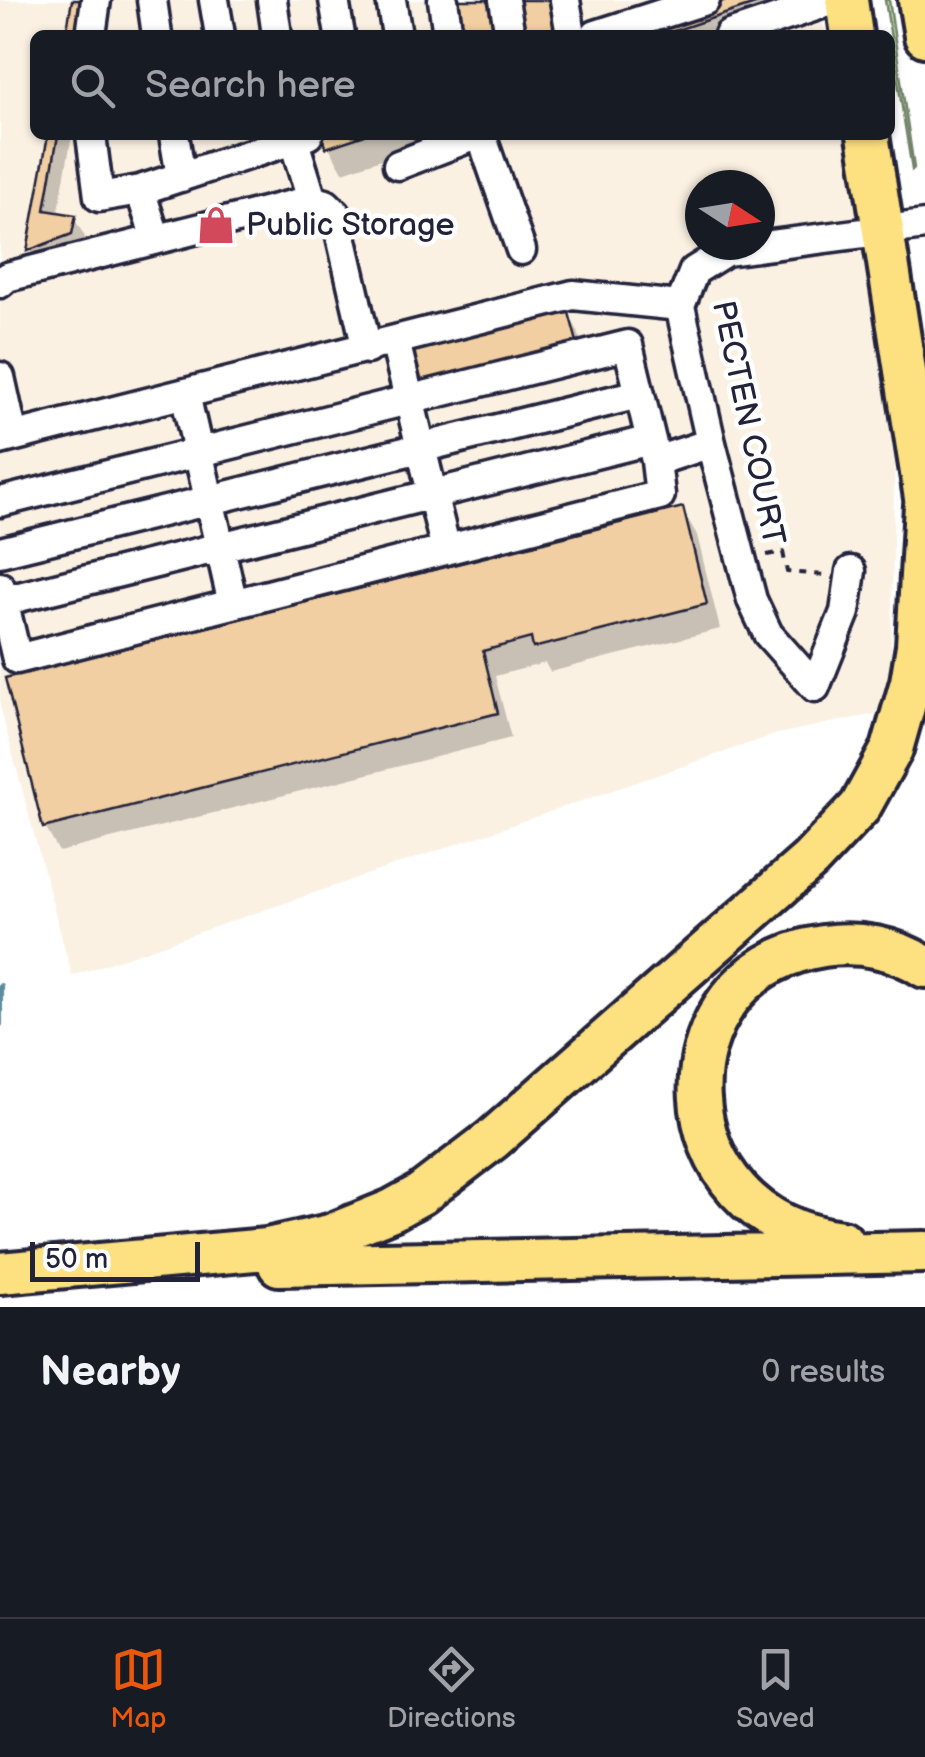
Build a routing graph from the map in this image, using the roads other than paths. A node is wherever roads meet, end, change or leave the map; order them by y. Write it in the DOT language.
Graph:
graph roads {
  1 [pos="96,0"];
  2 [pos="152,0"];
  3 [pos="214,0"];
  4 [pos="272,0"];
  5 [pos="334,0"];
  6 [pos="391,0"];
  7 [pos="443,0"];
  8 [pos="504,0"];
  9 [pos="565,0"];
  10 [pos="834,0"];
  11 [pos="846,0"];
  12 [pos="919,0"];
  13 [pos="698,1"];
  14 [pos="632,11"];
  15 [pos="92,30"];
  16 [pos="157,30"];
  17 [pos="219,30"];
  18 [pos="276,30"];
  19 [pos="339,30"];
  20 [pos="396,30"];
  21 [pos="447,30"];
  22 [pos="509,30"];
  23 [pos="570,30"];
  24 [pos="604,30"];
  25 [pos="744,30"];
  26 [pos="851,30"];
  27 [pos="925,36"];
  28 [pos="92,140"];
  29 [pos="175,140"];
  30 [pos="279,140"];
  31 [pos="299,140"];
  32 [pos="464,140"];
  33 [pos="480,140"];
  34 [pos="869,140"];
  35 [pos="241,146"];
  36 [pos="398,164"];
  37 [pos="180,176"];
  38 [pos="140,190"];
  39 [pos="312,200"];
  40 [pos="925,225"];
  41 [pos="884,232"];
  42 [pos="156,239"];
  43 [pos="775,243"];
  44 [pos="521,250"];
  45 [pos="709,260"];
  46 [pos="0,283"];
  47 [pos="680,306"];
  48 [pos="395,341"];
  49 [pos="368,348"];
  50 [pos="0,377"];
  51 [pos="185,394"];
  52 [pos="639,394"];
  53 [pos="410,400"];
  54 [pos="6,438"];
  55 [pos="711,443"];
  56 [pos="421,448"];
  57 [pos="653,450"];
  58 [pos="198,452"];
  59 [pos="432,494"];
  60 [pos="209,500"];
  61 [pos="925,501"];
  62 [pos="0,502"];
  63 [pos="220,547"];
  64 [pos="446,550"];
  65 [pos="0,552"];
  66 [pos="850,574"];
  67 [pos="2,594"];
  68 [pos="233,604"];
  69 [pos="925,966"];
  70 [pos="925,1251"];
  71 [pos="55,1268"];
  72 [pos="0,1274"];
  1 -- 15 [label="street"];
  2 -- 16 [label="street"];
  3 -- 17 [label="street"];
  4 -- 18 [label="street"];
  5 -- 19 [label="street"];
  6 -- 20 [label="street"];
  7 -- 21 [label="street"];
  8 -- 22 [label="street"];
  9 -- 23 [label="street"];
  10 -- 25 [label="street"];
  11 -- 26 [label="highway"];
  12 -- 27 [label="highway"];
  13 -- 14 [label="street"];
  14 -- 24 [label="street"];
  28 -- 38 [label="street"];
  29 -- 37 [label="street"];
  30 -- 35 [label="street"];
  31 -- 39 [label="street"];
  32 -- 36 [label="street"];
  33 -- 44 [label="street"];
  34 -- 41 [label="highway"];
  35 -- 37 [label="street"];
  37 -- 38 [label="street"];
  38 -- 42 [label="street"];
  39 -- 42 [label="street"];
  39 -- 49 [label="street"];
  40 -- 41 [label="street, PECTEN COURT"];
  41 -- 43 [label="street, PECTEN COURT"];
  41 -- 61 [label="highway"];
  42 -- 46 [label="street"];
  45 -- 47 [label="street, PECTEN COURT"];
  47 -- 48 [label="street"];
  47 -- 55 [label="street, PECTEN COURT"];
  48 -- 49 [label="street"];
  48 -- 53 [label="street"];
  49 -- 51 [label="street"];
  50 -- 54 [label="street"];
  51 -- 54 [label="street"];
  51 -- 58 [label="street"];
  52 -- 53 [label="street"];
  52 -- 56 [label="street"];
  52 -- 57 [label="street"];
  53 -- 56 [label="street"];
  53 -- 58 [label="street"];
  55 -- 57 [label="street"];
  55 -- 66 [label="street, PECTEN COURT"];
  56 -- 59 [label="street"];
  56 -- 60 [label="street"];
  57 -- 59 [label="street"];
  57 -- 64 [label="street"];
  58 -- 60 [label="street"];
  58 -- 62 [label="street"];
  59 -- 63 [label="street"];
  59 -- 64 [label="street"];
  60 -- 63 [label="street"];
  60 -- 65 [label="street"];
  61 -- 71 [label="highway"];
  63 -- 67 [label="street"];
  63 -- 68 [label="street"];
  64 -- 68 [label="street"];
  67 -- 68 [label="street"];
  69 -- 70 [label="highway"];
  70 -- 71 [label="highway"];
  71 -- 72 [label="highway"];
}
